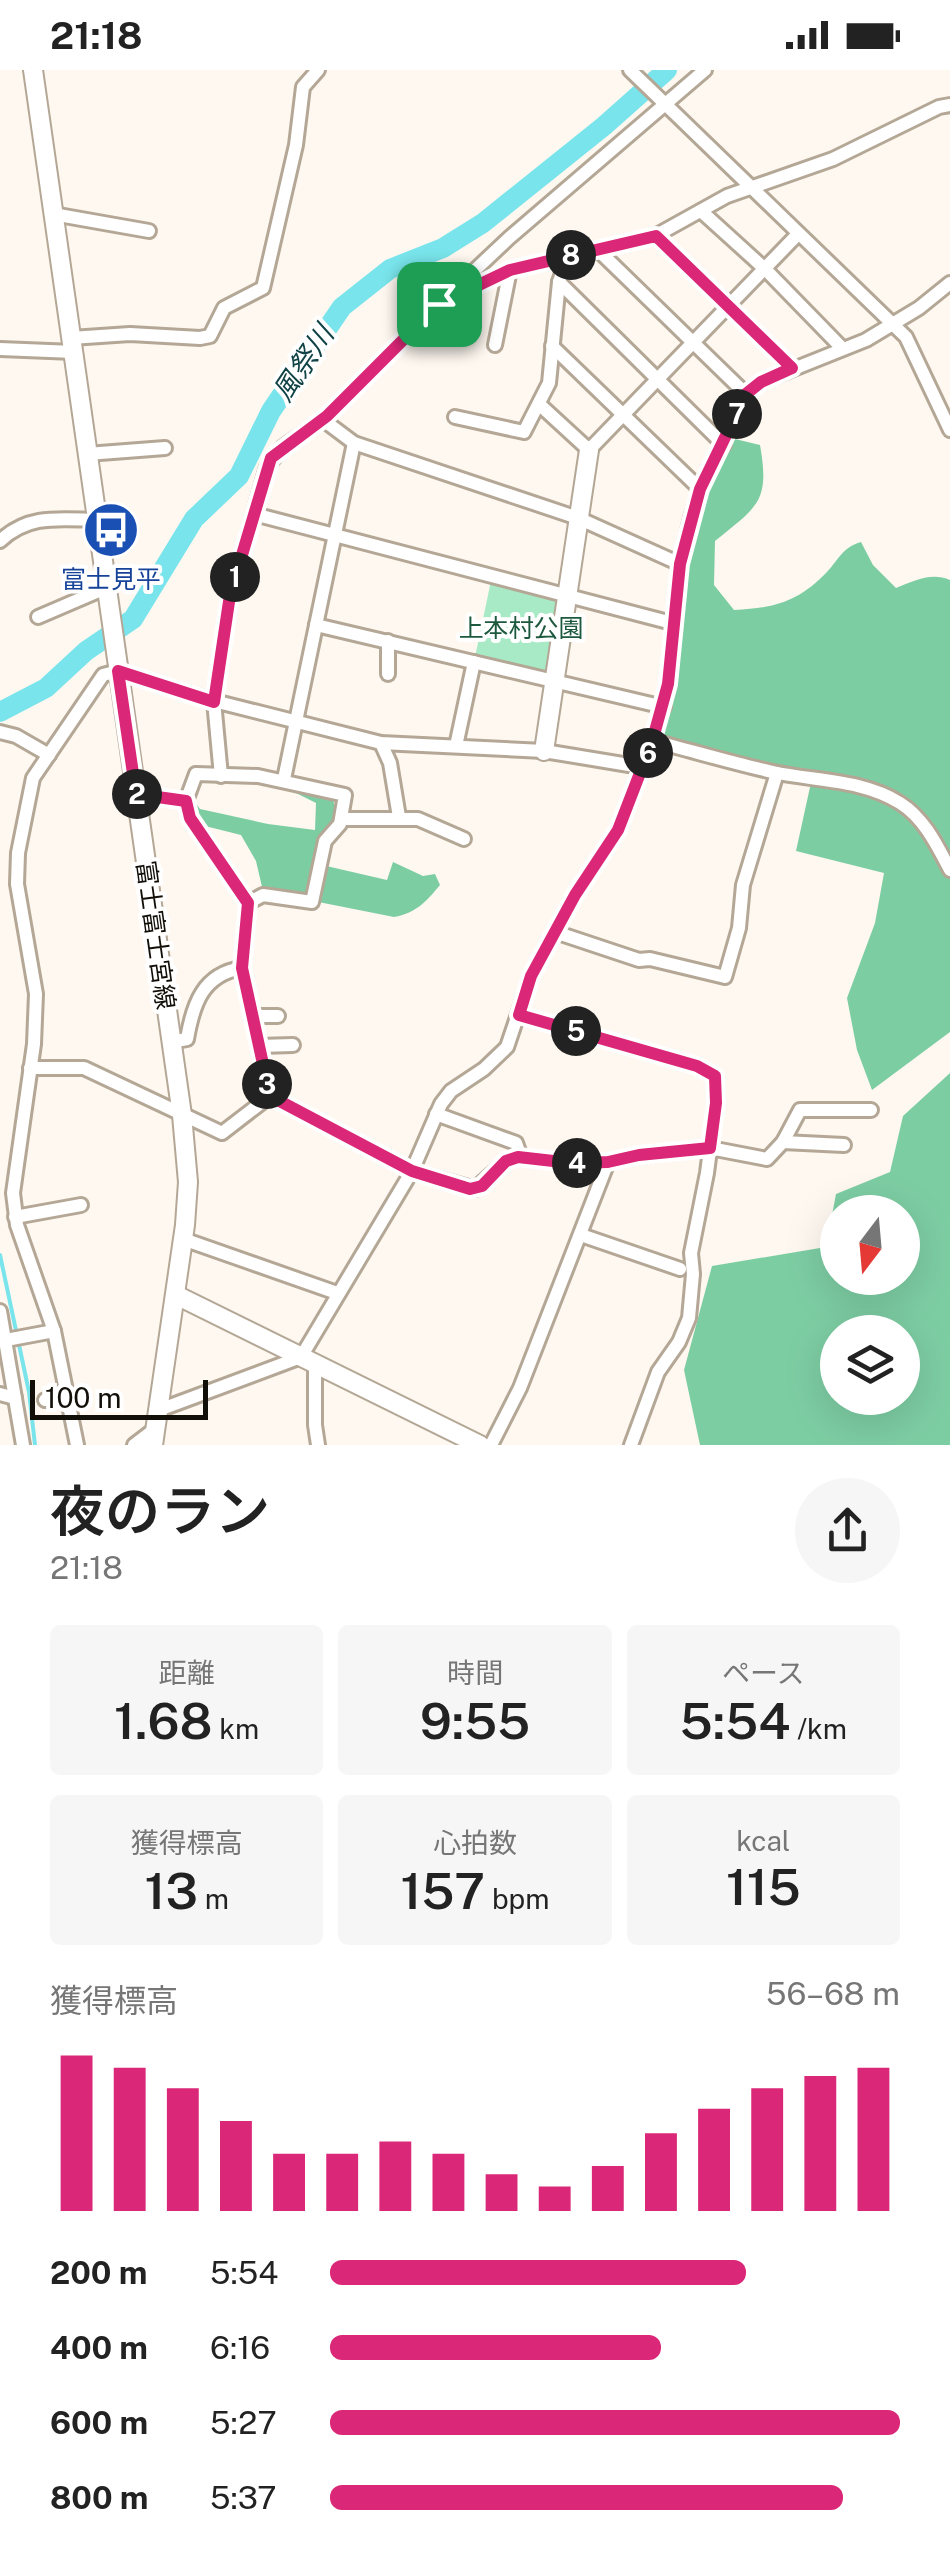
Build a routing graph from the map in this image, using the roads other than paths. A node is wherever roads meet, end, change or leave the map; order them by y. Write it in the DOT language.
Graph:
graph roads {
  1 [pos="32,70"];
  2 [pos="318,70"];
  3 [pos="706,70"];
  4 [pos="632,71"];
  5 [pos="661,99"];
  6 [pos="950,105"];
  7 [pos="752,186"];
  8 [pos="701,211"];
  9 [pos="54,214"];
  10 [pos="149,231"];
  11 [pos="798,234"];
  12 [pos="656,236"];
  13 [pos="599,251"];
  14 [pos="568,255"];
  15 [pos="510,270"];
  16 [pos="765,270"];
  17 [pos="559,282"];
  18 [pos="950,283"];
  19 [pos="439,304"];
  20 [pos="730,305"];
  21 [pos="460,324"];
  22 [pos="891,326"];
  23 [pos="695,342"];
  24 [pos="72,345"];
  25 [pos="496,345"];
  26 [pos="552,346"];
  27 [pos="0,348"];
  28 [pos="842,348"];
  29 [pos="792,368"];
  30 [pos="657,380"];
  31 [pos="746,394"];
  32 [pos="540,405"];
  33 [pos="946,413"];
  34 [pos="623,415"];
  35 [pos="455,417"];
  36 [pos="322,419"];
  37 [pos="950,430"];
  38 [pos="354,442"];
  39 [pos="724,445"];
  40 [pos="165,448"];
  41 [pos="589,450"];
  42 [pos="87,454"];
  43 [pos="700,489"];
  44 [pos="254,514"];
  45 [pos="578,518"];
  46 [pos="96,520"];
  47 [pos="336,534"];
  48 [pos="0,541"];
  49 [pos="680,564"];
  50 [pos="108,587"];
  51 [pos="566,596"];
  52 [pos="38,616"];
  53 [pos="672,623"];
  54 [pos="316,625"];
  55 [pos="388,641"];
  56 [pos="474,662"];
  57 [pos="118,671"];
  58 [pos="388,674"];
  59 [pos="555,683"];
  60 [pos="214,702"];
  61 [pos="664,707"];
  62 [pos="294,721"];
  63 [pos="0,732"];
  64 [pos="652,742"];
  65 [pos="381,743"];
  66 [pos="456,746"];
  67 [pos="544,751"];
  68 [pos="48,755"];
  69 [pos="641,767"];
  70 [pos="777,773"];
  71 [pos="221,776"];
  72 [pos="284,780"];
  73 [pos="136,794"];
  74 [pos="186,801"];
  75 [pos="400,817"];
  76 [pos="342,819"];
  77 [pos="464,839"];
  78 [pos="950,870"];
  79 [pos="248,903"];
  80 [pos="555,932"];
  81 [pos="242,968"];
  82 [pos="519,1015"];
  83 [pos="253,1016"];
  84 [pos="278,1016"];
  85 [pos="171,1042"];
  86 [pos="293,1045"];
  87 [pos="259,1046"];
  88 [pos="30,1068"];
  89 [pos="270,1096"];
  90 [pos="871,1110"];
  91 [pos="436,1114"];
  92 [pos="182,1115"];
  93 [pos="783,1142"];
  94 [pos="844,1145"];
  95 [pos="710,1148"];
  96 [pos="521,1157"];
  97 [pos="608,1162"];
  98 [pos="412,1171"];
  99 [pos="82,1205"];
  100 [pos="15,1217"];
  101 [pos="581,1235"];
  102 [pos="183,1240"];
  103 [pos="680,1269"];
  104 [pos="337,1294"];
  105 [pos="176,1296"];
  106 [pos="0,1312"];
  107 [pos="54,1332"];
  108 [pos="6,1340"];
  109 [pos="308,1360"];
  110 [pos="0,1394"];
  111 [pos="65,1396"];
  112 [pos="15,1398"];
  113 [pos="45,1400"];
  114 [pos="158,1410"];
  115 [pos="154,1437"];
  116 [pos="469,1443"];
  117 [pos="23,1445"];
  118 [pos="77,1445"];
  119 [pos="134,1445"];
  120 [pos="318,1445"];
  121 [pos="492,1445"];
  122 [pos="631,1445"];
  1 -- 9 [label="main road, 富士富士宮線"];
  2 -- 24 [label="street"];
  3 -- 5 [label="street"];
  4 -- 5 [label="street"];
  5 -- 7 [label="street"];
  5 -- 19 [label="street"];
  6 -- 7 [label="street"];
  7 -- 8 [label="street"];
  7 -- 11 [label="street"];
  8 -- 12 [label="street"];
  8 -- 16 [label="street"];
  9 -- 10 [label="street"];
  9 -- 24 [label="main road, 富士富士宮線"];
  11 -- 16 [label="street"];
  11 -- 22 [label="street"];
  12 -- 13 [label="street"];
  12 -- 20 [label="street"];
  13 -- 14 [label="street"];
  13 -- 23 [label="street"];
  14 -- 15 [label="street"];
  14 -- 17 [label="street"];
  15 -- 19 [label="street"];
  15 -- 25 [label="street"];
  16 -- 20 [label="street"];
  16 -- 28 [label="street"];
  17 -- 26 [label="street"];
  17 -- 30 [label="street"];
  18 -- 22 [label="street"];
  19 -- 21 [label="street"];
  19 -- 36 [label="street"];
  20 -- 23 [label="street"];
  20 -- 29 [label="street"];
  22 -- 28 [label="street"];
  22 -- 33 [label="street"];
  23 -- 30 [label="street"];
  23 -- 31 [label="street"];
  24 -- 27 [label="street"];
  24 -- 42 [label="main road, 富士富士宮線"];
  26 -- 32 [label="street"];
  26 -- 34 [label="street"];
  28 -- 29 [label="street"];
  29 -- 31 [label="street"];
  30 -- 34 [label="street"];
  30 -- 39 [label="street"];
  31 -- 39 [label="street"];
  32 -- 35 [label="street"];
  32 -- 41 [label="street"];
  33 -- 37 [label="street"];
  34 -- 41 [label="street"];
  34 -- 43 [label="street"];
  36 -- 38 [label="street"];
  36 -- 44 [label="street"];
  38 -- 45 [label="street"];
  38 -- 47 [label="street"];
  39 -- 43 [label="street"];
  40 -- 42 [label="street"];
  41 -- 45 [label="main road"];
  42 -- 46 [label="main road, 富士富士宮線"];
  43 -- 49 [label="street"];
  44 -- 47 [label="street"];
  44 -- 60 [label="street"];
  45 -- 49 [label="street"];
  45 -- 51 [label="main road"];
  46 -- 48 [label="street"];
  46 -- 50 [label="main road, 富士富士宮線"];
  47 -- 51 [label="street"];
  47 -- 54 [label="street"];
  49 -- 53 [label="street"];
  50 -- 52 [label="street"];
  50 -- 57 [label="main road, 富士富士宮線"];
  51 -- 53 [label="street"];
  51 -- 59 [label="main road"];
  53 -- 61 [label="street"];
  54 -- 55 [label="street"];
  54 -- 62 [label="street"];
  55 -- 56 [label="street"];
  55 -- 58 [label="street"];
  56 -- 59 [label="street"];
  56 -- 66 [label="street"];
  57 -- 60 [label="street"];
  57 -- 68 [label="street"];
  57 -- 73 [label="main road, 富士富士宮線"];
  59 -- 61 [label="street"];
  59 -- 67 [label="main road"];
  60 -- 62 [label="street"];
  60 -- 71 [label="street"];
  61 -- 64 [label="street"];
  62 -- 65 [label="street"];
  62 -- 72 [label="street"];
  63 -- 68 [label="street"];
  64 -- 69 [label="street"];
  64 -- 70 [label="street"];
  65 -- 66 [label="street"];
  65 -- 75 [label="street"];
  66 -- 67 [label="street"];
  67 -- 69 [label="street"];
  68 -- 88 [label="street"];
  69 -- 80 [label="street"];
  70 -- 78 [label="street"];
  70 -- 80 [label="street"];
  71 -- 72 [label="street"];
  71 -- 74 [label="street"];
  72 -- 76 [label="street"];
  73 -- 74 [label="street"];
  73 -- 85 [label="main road, 富士富士宮線"];
  74 -- 79 [label="street"];
  75 -- 76 [label="street"];
  75 -- 77 [label="street"];
  76 -- 79 [label="street"];
  79 -- 81 [label="street"];
  80 -- 82 [label="street"];
  81 -- 83 [label="street"];
  81 -- 85 [label="street"];
  82 -- 91 [label="street"];
  82 -- 95 [label="street"];
  83 -- 84 [label="street"];
  83 -- 87 [label="street"];
  85 -- 92 [label="main road, 富士富士宮線"];
  86 -- 87 [label="street"];
  87 -- 89 [label="street"];
  88 -- 92 [label="street"];
  88 -- 100 [label="street"];
  89 -- 92 [label="street"];
  89 -- 98 [label="street"];
  90 -- 93 [label="street"];
  91 -- 96 [label="street"];
  91 -- 98 [label="street"];
  92 -- 102 [label="main road, 富士富士宮線"];
  93 -- 94 [label="street"];
  93 -- 95 [label="street"];
  95 -- 97 [label="street"];
  95 -- 122 [label="street"];
  96 -- 97 [label="street"];
  96 -- 98 [label="street"];
  97 -- 101 [label="street"];
  98 -- 104 [label="street"];
  99 -- 100 [label="street"];
  100 -- 107 [label="street"];
  101 -- 103 [label="street"];
  101 -- 121 [label="street"];
  102 -- 104 [label="street"];
  102 -- 105 [label="main road, 富士富士宮線"];
  104 -- 109 [label="street"];
  105 -- 109 [label="main road"];
  105 -- 114 [label="main road, 富士富士宮線"];
  106 -- 108 [label="street"];
  107 -- 108 [label="street"];
  107 -- 111 [label="street"];
  108 -- 112 [label="street"];
  109 -- 114 [label="street"];
  109 -- 116 [label="main road"];
  109 -- 120 [label="street"];
  110 -- 112 [label="street"];
  111 -- 113 [label="street"];
  111 -- 118 [label="street"];
  112 -- 117 [label="street"];
  114 -- 115 [label="main road, 富士富士宮線"];
  115 -- 119 [label="street"];
}
